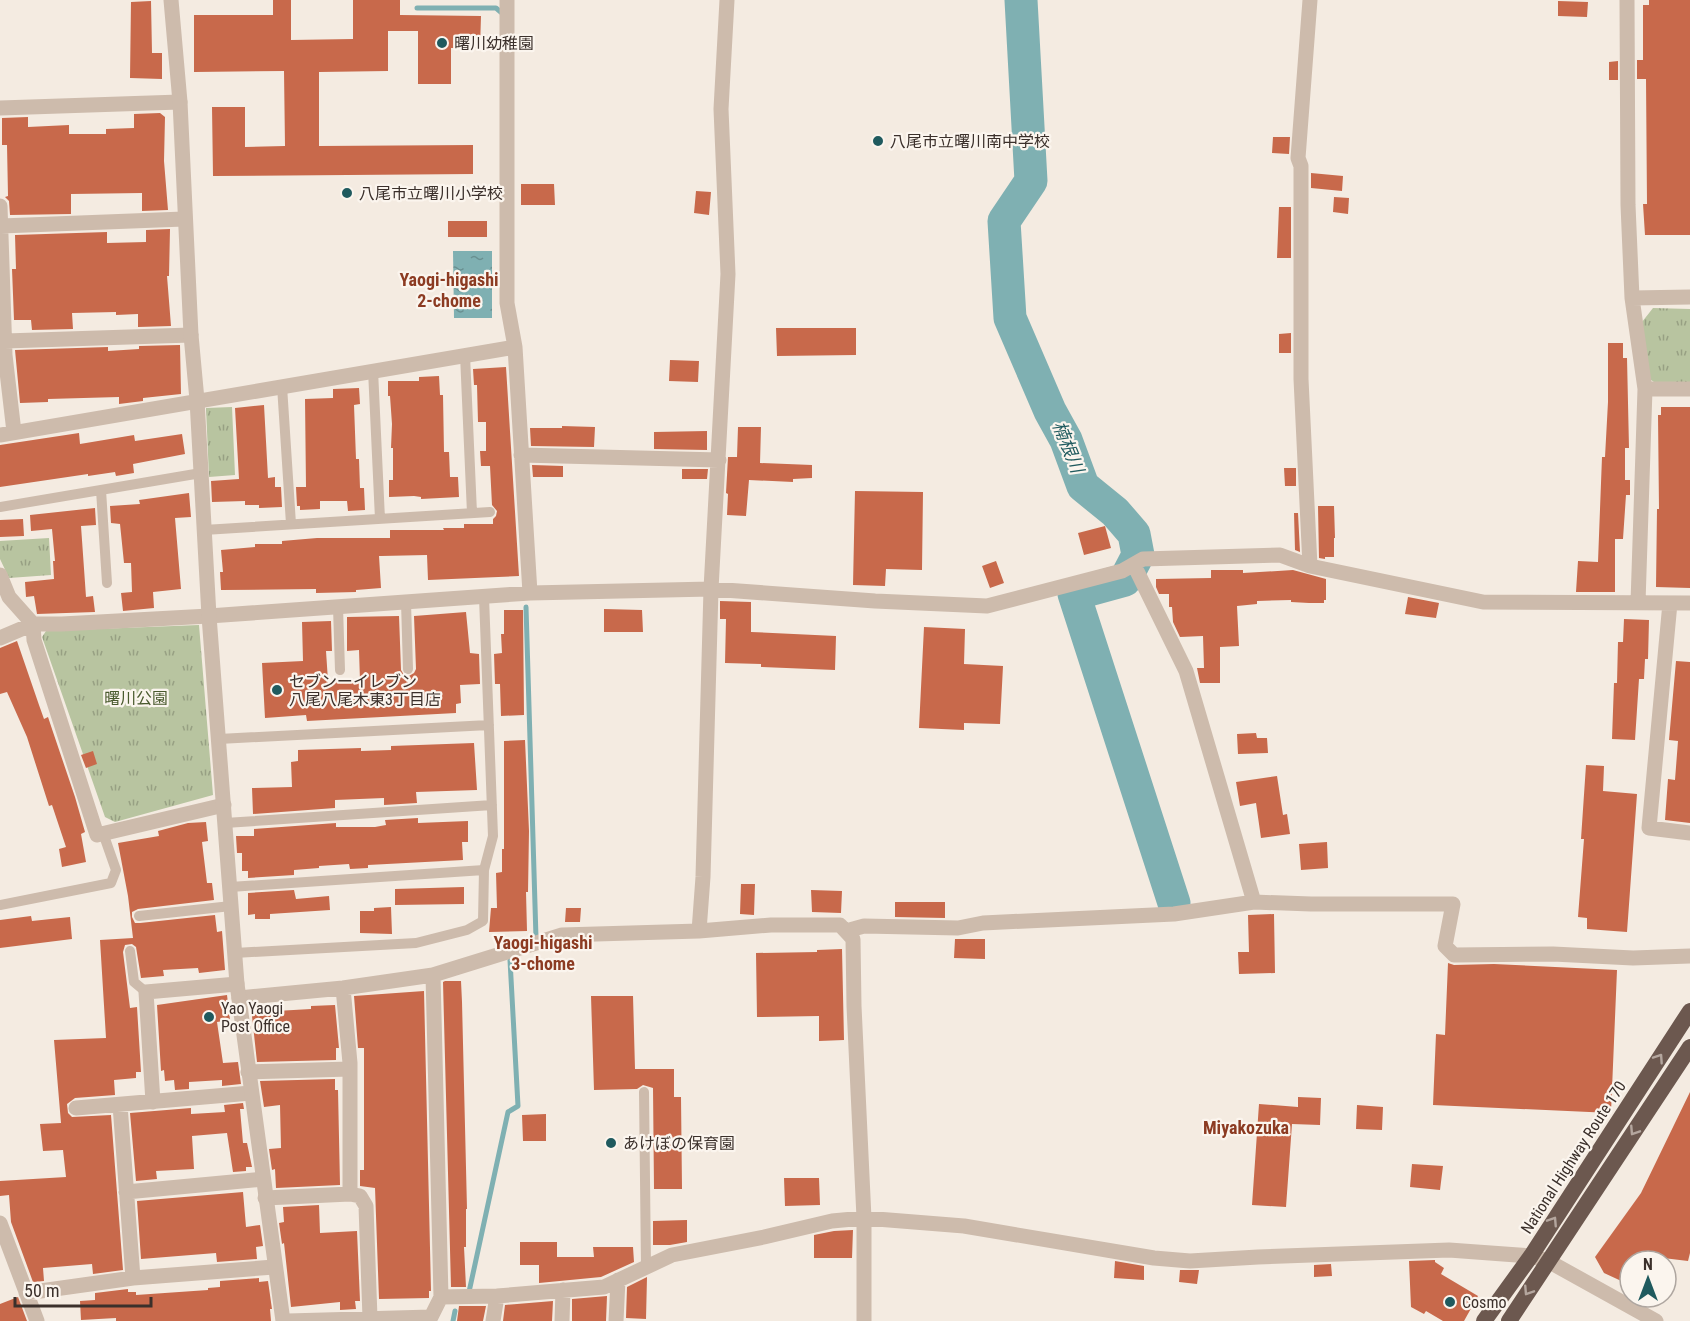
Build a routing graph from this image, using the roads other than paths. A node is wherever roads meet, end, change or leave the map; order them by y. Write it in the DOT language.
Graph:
graph roads {
  1 [pos="171,0"];
  2 [pos="507,0"];
  3 [pos="727,0"];
  4 [pos="1310,0"];
  5 [pos="1627,0"];
  6 [pos="180,102"];
  7 [pos="0,108"];
  8 [pos="0,206"];
  9 [pos="184,219"];
  10 [pos="1,226"];
  11 [pos="1,253"];
  12 [pos="1690,297"];
  13 [pos="1632,298"];
  14 [pos="191,334"];
  15 [pos="515,347"];
  16 [pos="3,350"];
  17 [pos="465,355"];
  18 [pos="373,370"];
  19 [pos="282,386"];
  20 [pos="1645,389"];
  21 [pos="1690,390"];
  22 [pos="197,400"];
  23 [pos="7,433"];
  24 [pos="521,455"];
  25 [pos="719,460"];
  26 [pos="201,473"];
  27 [pos="101,490"];
  28 [pos="0,507"];
  29 [pos="490,512"];
  30 [pos="472,513"];
  31 [pos="380,519"];
  32 [pos="291,524"];
  33 [pos="204,530"];
  34 [pos="1134,565"];
  35 [pos="1310,566"];
  36 [pos="0,575"];
  37 [pos="107,583"];
  38 [pos="711,589"];
  39 [pos="530,593"];
  40 [pos="484,597"];
  41 [pos="406,602"];
  42 [pos="1638,603"];
  43 [pos="1670,603"];
  44 [pos="1690,603"];
  45 [pos="338,607"];
  46 [pos="209,616"];
  47 [pos="33,624"];
  48 [pos="0,638"];
  49 [pos="408,669"];
  50 [pos="339,670"];
  51 [pos="489,725"];
  52 [pos="219,739"];
  53 [pos="224,805"];
  54 [pos="492,805"];
  55 [pos="225,823"];
  56 [pos="104,833"];
  57 [pos="1690,833"];
  58 [pos="484,870"];
  59 [pos="230,887"];
  60 [pos="1254,902"];
  61 [pos="0,905"];
  62 [pos="231,906"];
  63 [pos="139,916"];
  64 [pos="699,931"];
  65 [pos="846,931"];
  66 [pos="130,951"];
  67 [pos="235,953"];
  68 [pos="1690,956"];
  69 [pos="433,975"];
  70 [pos="343,988"];
  71 [pos="238,991"];
  72 [pos="146,992"];
  73 [pos="1690,1011"];
  74 [pos="1690,1047"];
  75 [pos="350,1069"];
  76 [pos="248,1072"];
  77 [pos="645,1092"];
  78 [pos="251,1093"];
  79 [pos="153,1102"];
  80 [pos="120,1105"];
  81 [pos="76,1108"];
  82 [pos="263,1179"];
  83 [pos="126,1192"];
  84 [pos="350,1194"];
  85 [pos="265,1198"];
  86 [pos="864,1218"];
  87 [pos="0,1223"];
  88 [pos="1530,1256"];
  89 [pos="1548,1261"];
  90 [pos="274,1267"];
  91 [pos="646,1267"];
  92 [pos="133,1278"];
  93 [pos="618,1280"];
  94 [pos="563,1290"];
  95 [pos="26,1293"];
  96 [pos="497,1296"];
  97 [pos="441,1298"];
  98 [pos="370,1318"];
  99 [pos="405,1320"];
  100 [pos="37,1321"];
  101 [pos="283,1321"];
  102 [pos="288,1321"];
  103 [pos="493,1321"];
  104 [pos="562,1321"];
  105 [pos="616,1321"];
  106 [pos="864,1321"];
  107 [pos="1484,1321"];
  108 [pos="1509,1321"];
  109 [pos="1656,1321"];
  1 -- 6 [label="street"];
  2 -- 15 [label="street"];
  3 -- 25 [label="street"];
  4 -- 35 [label="street"];
  5 -- 13 [label="street"];
  6 -- 7 [label="street"];
  6 -- 9 [label="street"];
  8 -- 10 [label="street"];
  9 -- 10 [label="street"];
  9 -- 14 [label="street"];
  10 -- 11 [label="street"];
  11 -- 16 [label="street"];
  12 -- 13 [label="street"];
  13 -- 20 [label="street"];
  14 -- 16 [label="street"];
  14 -- 22 [label="street"];
  15 -- 17 [label="street"];
  15 -- 24 [label="street"];
  16 -- 23 [label="street"];
  17 -- 18 [label="street"];
  17 -- 30 [label="lane"];
  18 -- 19 [label="street"];
  18 -- 31 [label="lane"];
  19 -- 22 [label="street"];
  19 -- 32 [label="lane"];
  20 -- 21 [label="street"];
  20 -- 42 [label="street"];
  22 -- 23 [label="street"];
  22 -- 26 [label="street"];
  24 -- 25 [label="street"];
  24 -- 39 [label="street"];
  25 -- 38 [label="street"];
  26 -- 27 [label="lane"];
  26 -- 33 [label="street"];
  27 -- 28 [label="lane"];
  27 -- 37 [label="lane"];
  29 -- 30 [label="lane"];
  30 -- 31 [label="lane"];
  31 -- 32 [label="lane"];
  32 -- 33 [label="lane"];
  33 -- 46 [label="street"];
  34 -- 35 [label="street"];
  34 -- 38 [label="street"];
  34 -- 60 [label="street"];
  35 -- 42 [label="street"];
  36 -- 47 [label="street"];
  38 -- 39 [label="street"];
  38 -- 64 [label="street"];
  39 -- 40 [label="street"];
  40 -- 41 [label="street"];
  40 -- 51 [label="lane"];
  41 -- 45 [label="street"];
  41 -- 49 [label="lane"];
  42 -- 43 [label="street"];
  43 -- 44 [label="street"];
  43 -- 57 [label="street"];
  45 -- 46 [label="street"];
  45 -- 50 [label="lane"];
  46 -- 47 [label="street"];
  46 -- 52 [label="street"];
  47 -- 48 [label="street"];
  47 -- 56 [label="street"];
  51 -- 52 [label="lane"];
  51 -- 54 [label="lane"];
  52 -- 53 [label="street"];
  53 -- 55 [label="street"];
  53 -- 56 [label="street"];
  54 -- 55 [label="lane"];
  54 -- 58 [label="lane"];
  55 -- 59 [label="street"];
  56 -- 61 [label="lane"];
  58 -- 59 [label="lane"];
  58 -- 67 [label="lane"];
  59 -- 62 [label="street"];
  60 -- 65 [label="street"];
  60 -- 68 [label="street"];
  62 -- 63 [label="lane"];
  62 -- 67 [label="street"];
  64 -- 65 [label="street"];
  64 -- 69 [label="street"];
  65 -- 86 [label="street"];
  66 -- 72 [label="lane"];
  67 -- 71 [label="street"];
  69 -- 70 [label="street"];
  69 -- 97 [label="street"];
  70 -- 71 [label="street"];
  70 -- 75 [label="street"];
  71 -- 72 [label="street"];
  71 -- 76 [label="street"];
  72 -- 79 [label="street"];
  88 -- 73 [label="highway, National Highway Route 170, one-way"];
  74 -- 89 [label="highway, one-way"];
  75 -- 76 [label="street"];
  75 -- 84 [label="street"];
  76 -- 78 [label="street"];
  77 -- 91 [label="lane"];
  78 -- 79 [label="street"];
  78 -- 82 [label="street"];
  79 -- 80 [label="street"];
  80 -- 81 [label="street"];
  80 -- 83 [label="street"];
  82 -- 83 [label="street"];
  82 -- 85 [label="street"];
  83 -- 92 [label="street"];
  84 -- 85 [label="street"];
  84 -- 98 [label="street"];
  85 -- 90 [label="street"];
  86 -- 88 [label="street"];
  86 -- 91 [label="street"];
  86 -- 106 [label="street"];
  87 -- 95 [label="street"];
  88 -- 89 [label="street"];
  88 -- 107 [label="highway, National Highway Route 170"];
  89 -- 108 [label="highway, one-way"];
  89 -- 109 [label="street"];
  90 -- 92 [label="street"];
  90 -- 101 [label="street"];
  91 -- 93 [label="street"];
  92 -- 95 [label="street"];
  93 -- 94 [label="street"];
  93 -- 105 [label="street"];
  94 -- 96 [label="street"];
  94 -- 104 [label="street"];
  95 -- 100 [label="street"];
  96 -- 97 [label="street"];
  96 -- 103 [label="street"];
  97 -- 99 [label="street"];
  98 -- 99 [label="street"];
  98 -- 102 [label="street"];
}
